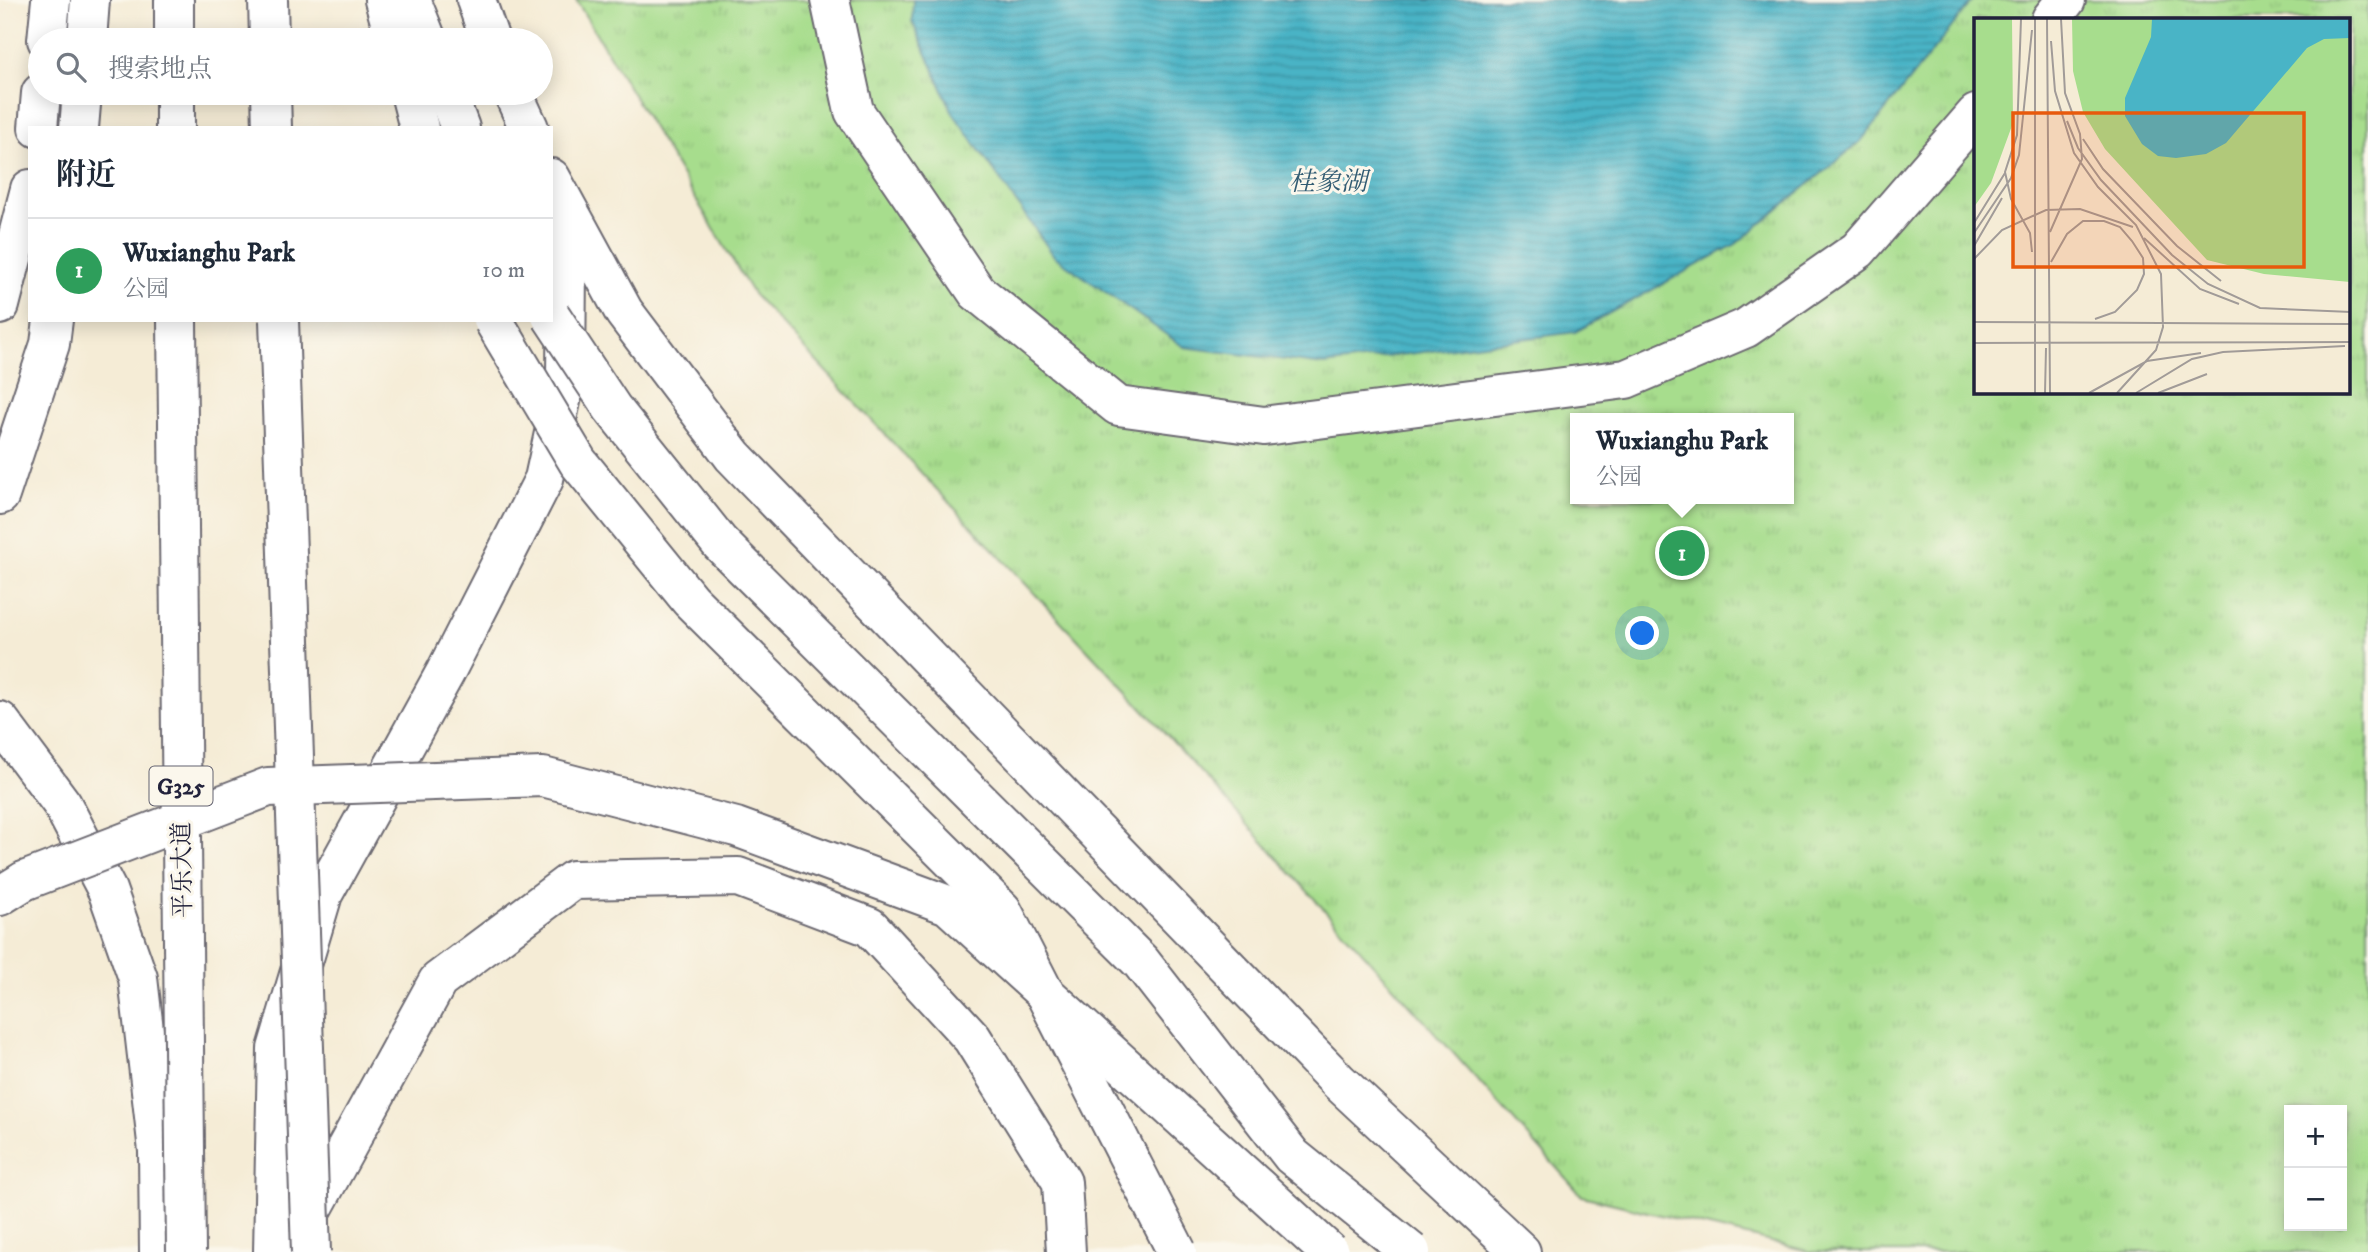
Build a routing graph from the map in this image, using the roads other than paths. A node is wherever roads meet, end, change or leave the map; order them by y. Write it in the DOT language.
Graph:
graph roads {
  1 [pos="51,0"];
  2 [pos="90,0"];
  3 [pos="174,0"];
  4 [pos="268,0"];
  5 [pos="384,0"];
  6 [pos="411,0"];
  7 [pos="476,0"];
  8 [pos="830,0"];
  9 [pos="2066,0"];
  10 [pos="2052,18"];
  11 [pos="48,28"];
  12 [pos="88,28"];
  13 [pos="174,28"];
  14 [pos="269,28"];
  15 [pos="392,28"];
  16 [pos="422,28"];
  17 [pos="485,28"];
  18 [pos="40,105"];
  19 [pos="81,105"];
  20 [pos="175,105"];
  21 [pos="271,105"];
  22 [pos="413,105"];
  23 [pos="451,105"];
  24 [pos="518,105"];
  25 [pos="1974,116"];
  26 [pos="38,126"];
  27 [pos="79,126"];
  28 [pos="175,126"];
  29 [pos="272,126"];
  30 [pos="418,126"];
  31 [pos="459,126"];
  32 [pos="528,126"];
  33 [pos="553,181"];
  34 [pos="553,194"];
  35 [pos="28,197"];
  36 [pos="0,305"];
  37 [pos="553,319"];
  38 [pos="54,322"];
  39 [pos="177,322"];
  40 [pos="279,322"];
  41 [pos="494,322"];
  42 [pos="0,495"];
  43 [pos="0,721"];
  44 [pos="0,897"];
  45 [pos="311,1212"];
  46 [pos="159,1252"];
  47 [pos="186,1252"];
  48 [pos="273,1252"];
  49 [pos="312,1252"];
  50 [pos="1066,1252"];
  51 [pos="1177,1252"];
  52 [pos="1329,1252"];
  53 [pos="1410,1252"];
  54 [pos="1521,1252"];
  1 -- 11 [label="main road"];
  2 -- 12 [label="main road"];
  3 -- 13 [label="main road"];
  4 -- 14 [label="main road"];
  5 -- 15 [label="main road"];
  6 -- 16 [label="main road"];
  7 -- 17 [label="main road"];
  8 -- 25 [label="main road"];
  9 -- 10 [label="main road"];
  18 -- 26 [label="main road"];
  19 -- 27 [label="main road"];
  20 -- 28 [label="main road"];
  21 -- 29 [label="main road"];
  22 -- 30 [label="main road"];
  23 -- 31 [label="main road"];
  24 -- 32 [label="main road"];
  33 -- 54 [label="main road"];
  34 -- 48 [label="main road"];
  35 -- 36 [label="main road"];
  37 -- 53 [label="main road, bridge"];
  38 -- 42 [label="main road"];
  39 -- 47 [label="main road, 平乐大道 / G325, bridge"];
  40 -- 45 [label="main road, bridge"];
  41 -- 51 [label="main road, bridge"];
  43 -- 46 [label="main road"];
  44 -- 52 [label="main road, bridge"];
  45 -- 49 [label="main road, bridge"];
  45 -- 50 [label="main road"];
}
